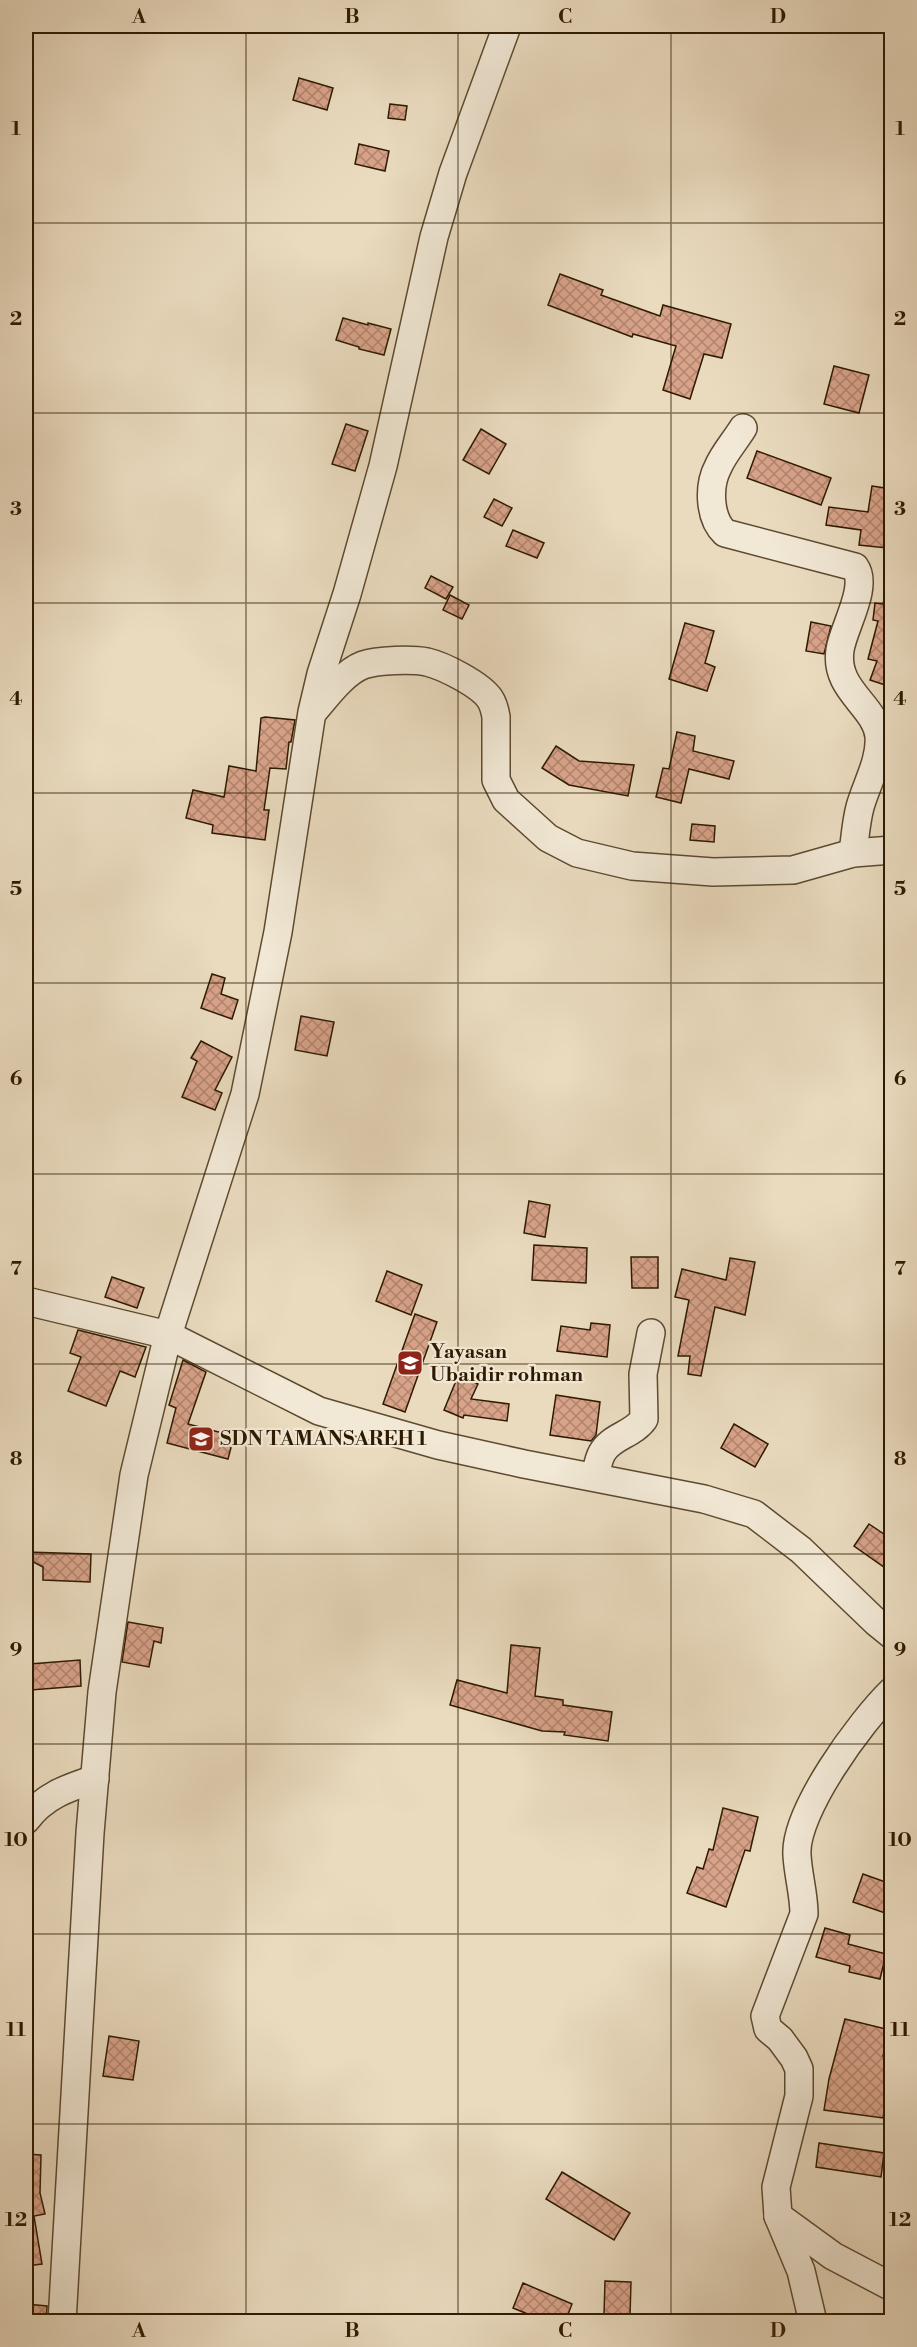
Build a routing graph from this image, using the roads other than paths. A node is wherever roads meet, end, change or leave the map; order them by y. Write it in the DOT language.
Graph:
graph roads {
  1 [pos="507,26"];
  2 [pos="743,428"];
  3 [pos="312,712"];
  4 [pos="891,850"];
  5 [pos="854,853"];
  6 [pos="26,1301"];
  7 [pos="651,1333"];
  8 [pos="168,1335"];
  9 [pos="595,1477"];
  10 [pos="891,1635"];
  11 [pos="891,1691"];
  12 [pos="95,1779"];
  13 [pos="26,1820"];
  14 [pos="778,2216"];
  15 [pos="891,2288"];
  16 [pos="62,2322"];
  17 [pos="813,2322"];
  1 -- 3 [label="street"];
  2 -- 5 [label="street"];
  3 -- 5 [label="street"];
  3 -- 8 [label="street"];
  4 -- 5 [label="street"];
  6 -- 8 [label="street"];
  7 -- 9 [label="street"];
  8 -- 9 [label="street"];
  8 -- 12 [label="street"];
  9 -- 10 [label="street"];
  11 -- 14 [label="street"];
  12 -- 13 [label="street"];
  12 -- 16 [label="street"];
  14 -- 15 [label="street"];
  14 -- 17 [label="street"];
}
